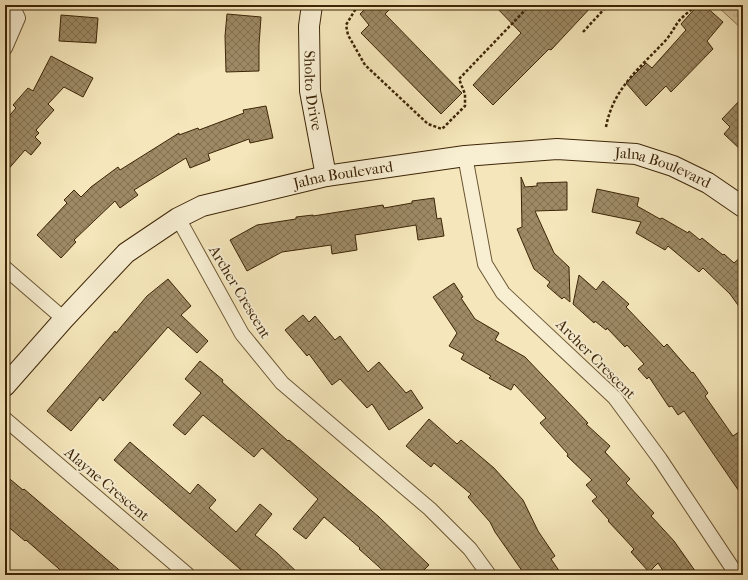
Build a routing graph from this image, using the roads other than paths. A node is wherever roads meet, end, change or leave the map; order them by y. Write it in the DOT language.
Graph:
graph roads {
  1 [pos="12,5"];
  2 [pos="312,5"];
  3 [pos="5,48"];
  4 [pos="465,156"];
  5 [pos="326,176"];
  6 [pos="743,207"];
  7 [pos="178,218"];
  8 [pos="5,268"];
  9 [pos="64,319"];
  10 [pos="5,386"];
  11 [pos="5,419"];
  12 [pos="188,575"];
  13 [pos="489,575"];
  14 [pos="737,575"];
  1 -- 3 [label="street"];
  2 -- 5 [label="street, Sholto Drive"];
  4 -- 5 [label="street, Jalna Boulevard"];
  4 -- 6 [label="street, Jalna Boulevard"];
  4 -- 14 [label="street, Archer Crescent"];
  5 -- 7 [label="street, Jalna Boulevard"];
  7 -- 9 [label="street, Jalna Boulevard"];
  7 -- 13 [label="street, Archer Crescent"];
  8 -- 9 [label="street"];
  9 -- 10 [label="street, Jalna Boulevard"];
  11 -- 12 [label="street, Alayne Crescent"];
}
